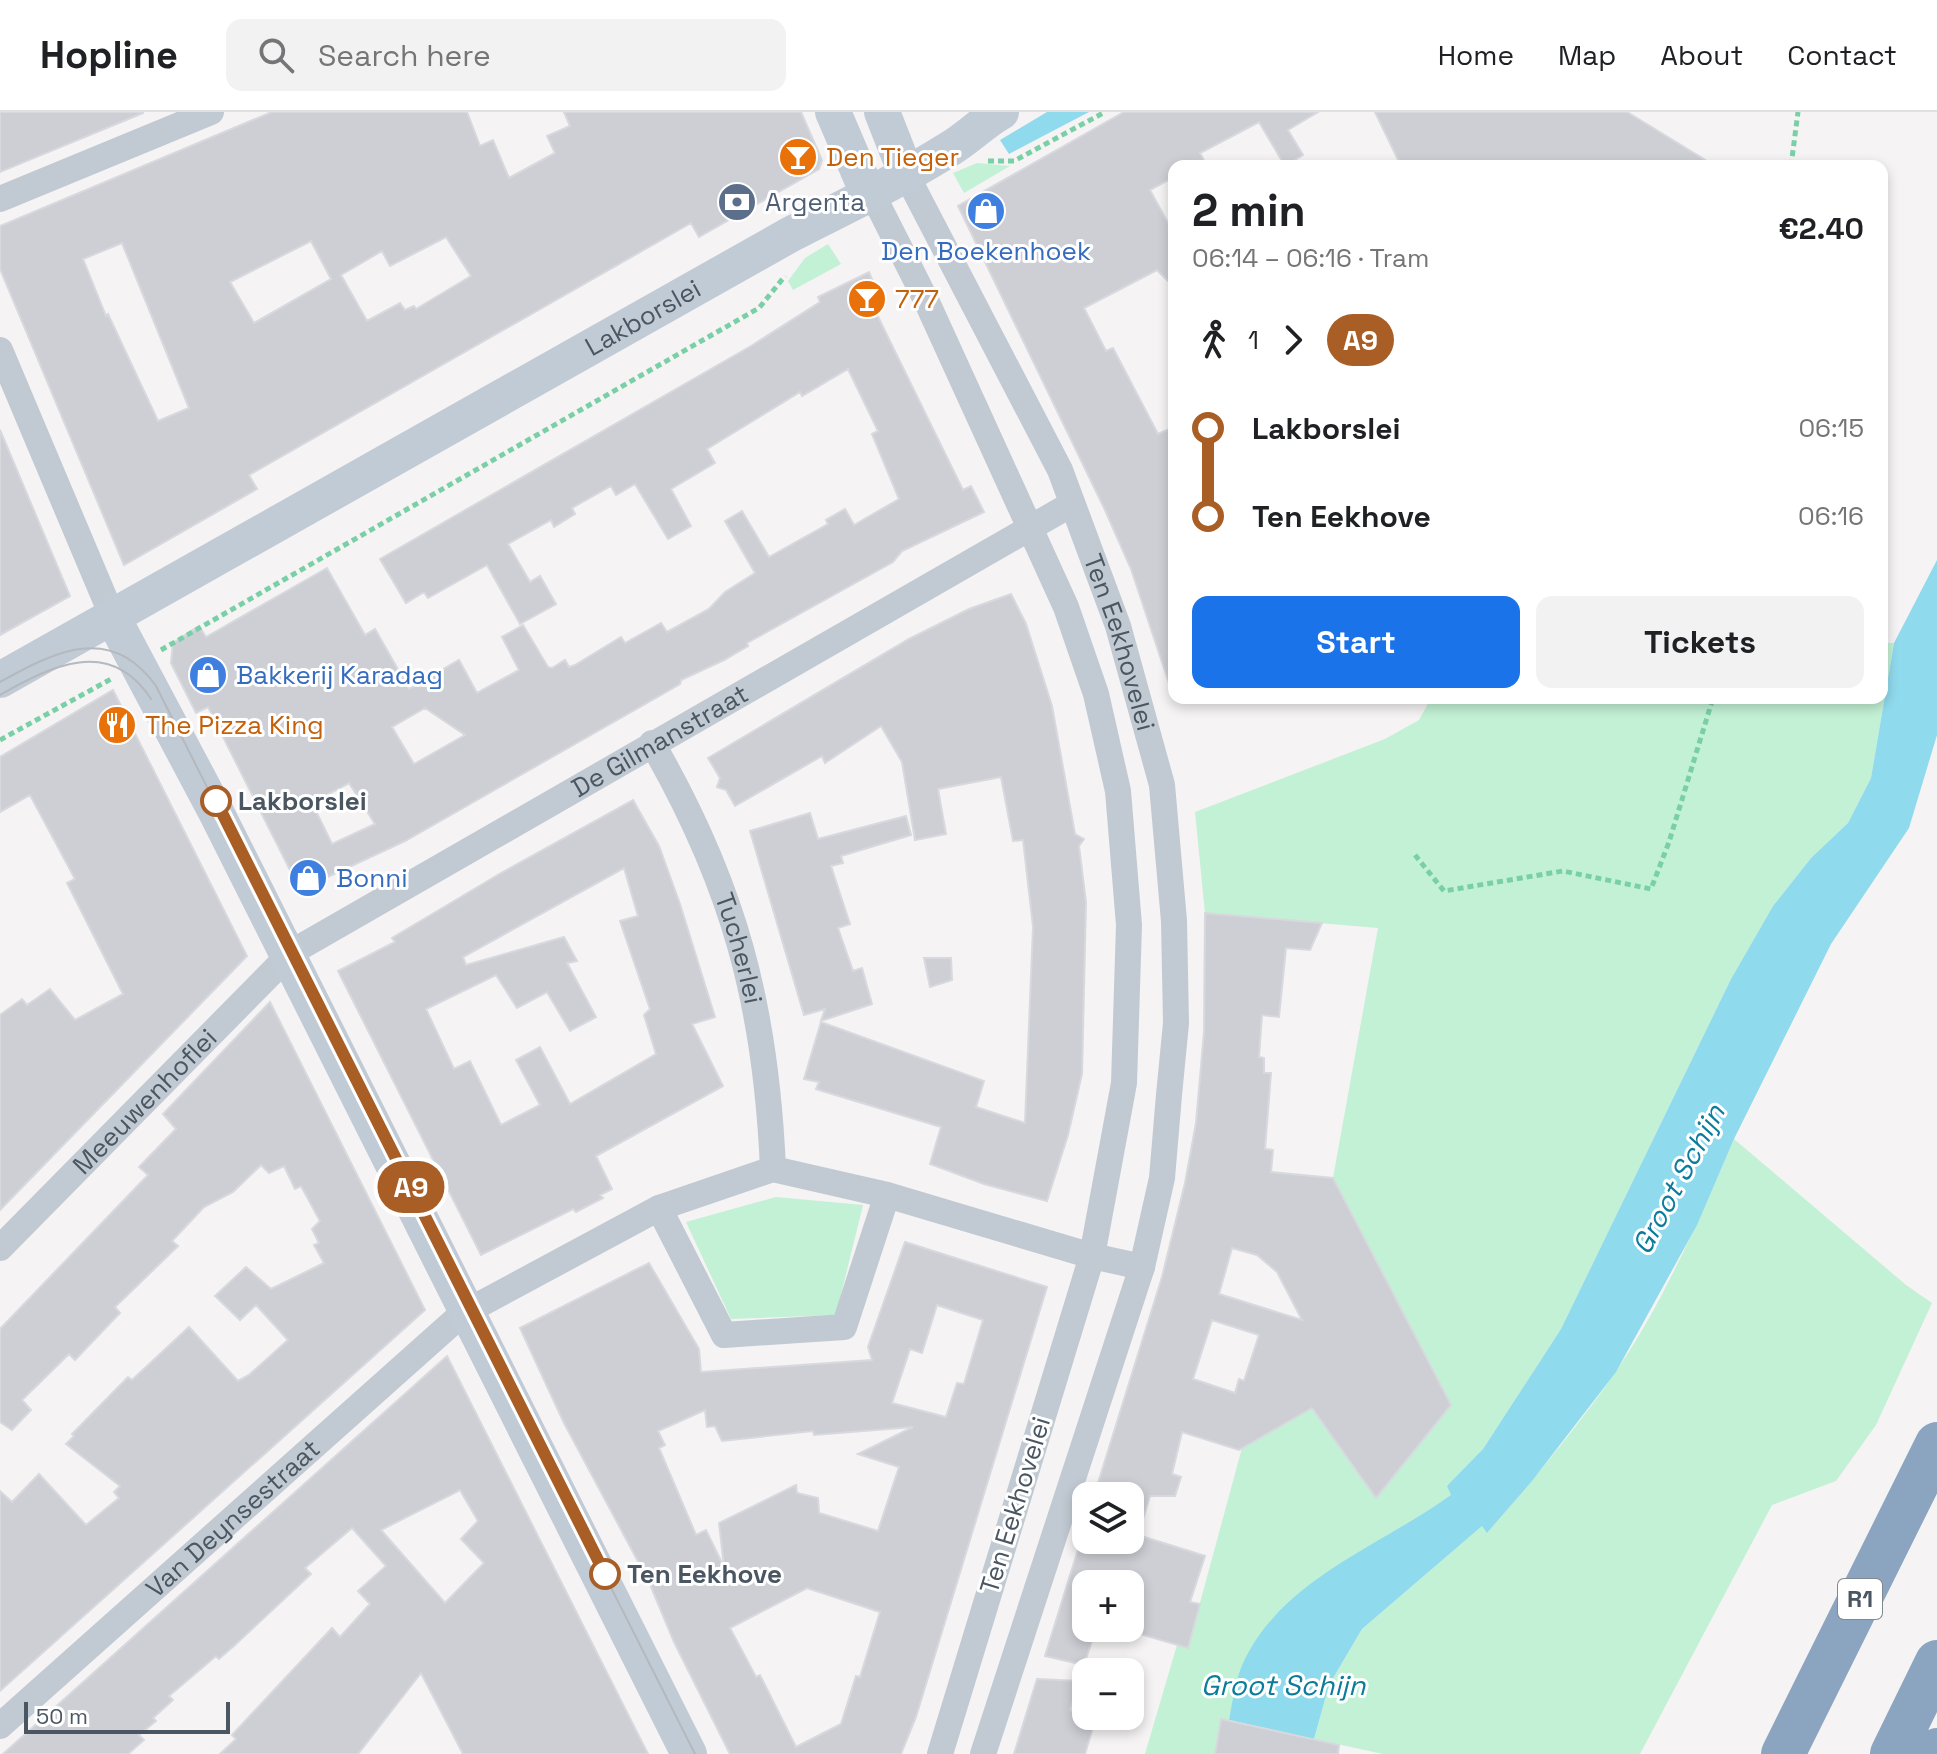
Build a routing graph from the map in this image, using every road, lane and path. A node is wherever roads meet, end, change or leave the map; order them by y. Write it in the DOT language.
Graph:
graph roads {
  1 [pos="211,112"];
  2 [pos="833,112"];
  3 [pos="882,112"];
  4 [pos="1105,112"];
  5 [pos="1798,112"];
  6 [pos="988,119"];
  7 [pos="1792,160"];
  8 [pos="982,161"];
  9 [pos="903,166"];
  10 [pos="864,187"];
  11 [pos="0,199"];
  12 [pos="793,250"];
  13 [pos="963,278"];
  14 [pos="925,298"];
  15 [pos="0,350"];
  16 [pos="1070,505"];
  17 [pos="1030,527"];
  18 [pos="113,618"];
  19 [pos="136,664"];
  20 [pos="0,680"];
  21 [pos="1711,704"];
  22 [pos="0,740"];
  23 [pos="652,743"];
  24 [pos="1164,797"];
  25 [pos="1119,801"];
  26 [pos="1415,855"];
  27 [pos="288,955"];
  28 [pos="773,1169"];
  29 [pos="887,1195"];
  30 [pos="659,1208"];
  31 [pos="0,1248"];
  32 [pos="1092,1256"];
  33 [pos="1142,1267"];
  34 [pos="467,1312"];
  35 [pos="1937,1444"];
  36 [pos="1937,1662"];
  37 [pos="1811,1698"];
  38 [pos="0,1726"];
  39 [pos="689,1754"];
  40 [pos="940,1754"];
  41 [pos="983,1754"];
  42 [pos="1758,1754"];
  43 [pos="1783,1754"];
  44 [pos="1892,1754"];
  1 -- 11 [label="street"];
  2 -- 10 [label="street"];
  3 -- 9 [label="street"];
  4 -- 8 [label="path"];
  5 -- 7 [label="path"];
  6 -- 9 [label="street"];
  9 -- 10 [label="street, Lakborslei"];
  9 -- 13 [label="street, Ten Eekhovelei"];
  10 -- 12 [label="street, Lakborslei"];
  10 -- 14 [label="street, Ten Eekhovelei"];
  12 -- 18 [label="street, Lakborslei"];
  12 -- 19 [label="path"];
  13 -- 14 [label="street"];
  13 -- 16 [label="street, Ten Eekhovelei"];
  14 -- 17 [label="street, Ten Eekhovelei"];
  15 -- 18 [label="street"];
  16 -- 17 [label="street"];
  16 -- 24 [label="street, Ten Eekhovelei"];
  17 -- 23 [label="street, De Gilmanstraat"];
  17 -- 25 [label="street, Ten Eekhovelei"];
  18 -- 19 [label="street"];
  18 -- 20 [label="street, Lakborslei"];
  19 -- 22 [label="path"];
  19 -- 27 [label="street"];
  21 -- 26 [label="path"];
  23 -- 27 [label="street, De Gilmanstraat"];
  23 -- 28 [label="street, Tucherlei"];
  24 -- 25 [label="street"];
  24 -- 33 [label="street, Ten Eekhovelei"];
  25 -- 32 [label="street, Ten Eekhovelei"];
  27 -- 31 [label="street, Meeuwenhoflei"];
  27 -- 34 [label="street"];
  28 -- 29 [label="street"];
  28 -- 30 [label="street, Van Deynsestraat"];
  29 -- 30 [label="street"];
  29 -- 32 [label="street"];
  30 -- 34 [label="street, Van Deynsestraat"];
  32 -- 33 [label="street"];
  32 -- 40 [label="street, Ten Eekhovelei"];
  33 -- 41 [label="street, Ten Eekhovelei"];
  34 -- 38 [label="street, Van Deynsestraat"];
  34 -- 39 [label="street"];
  35 -- 37 [label="highway, R1"];
  36 -- 44 [label="highway"];
  37 -- 42 [label="highway, R1"];
  37 -- 43 [label="highway, R1"];
}
